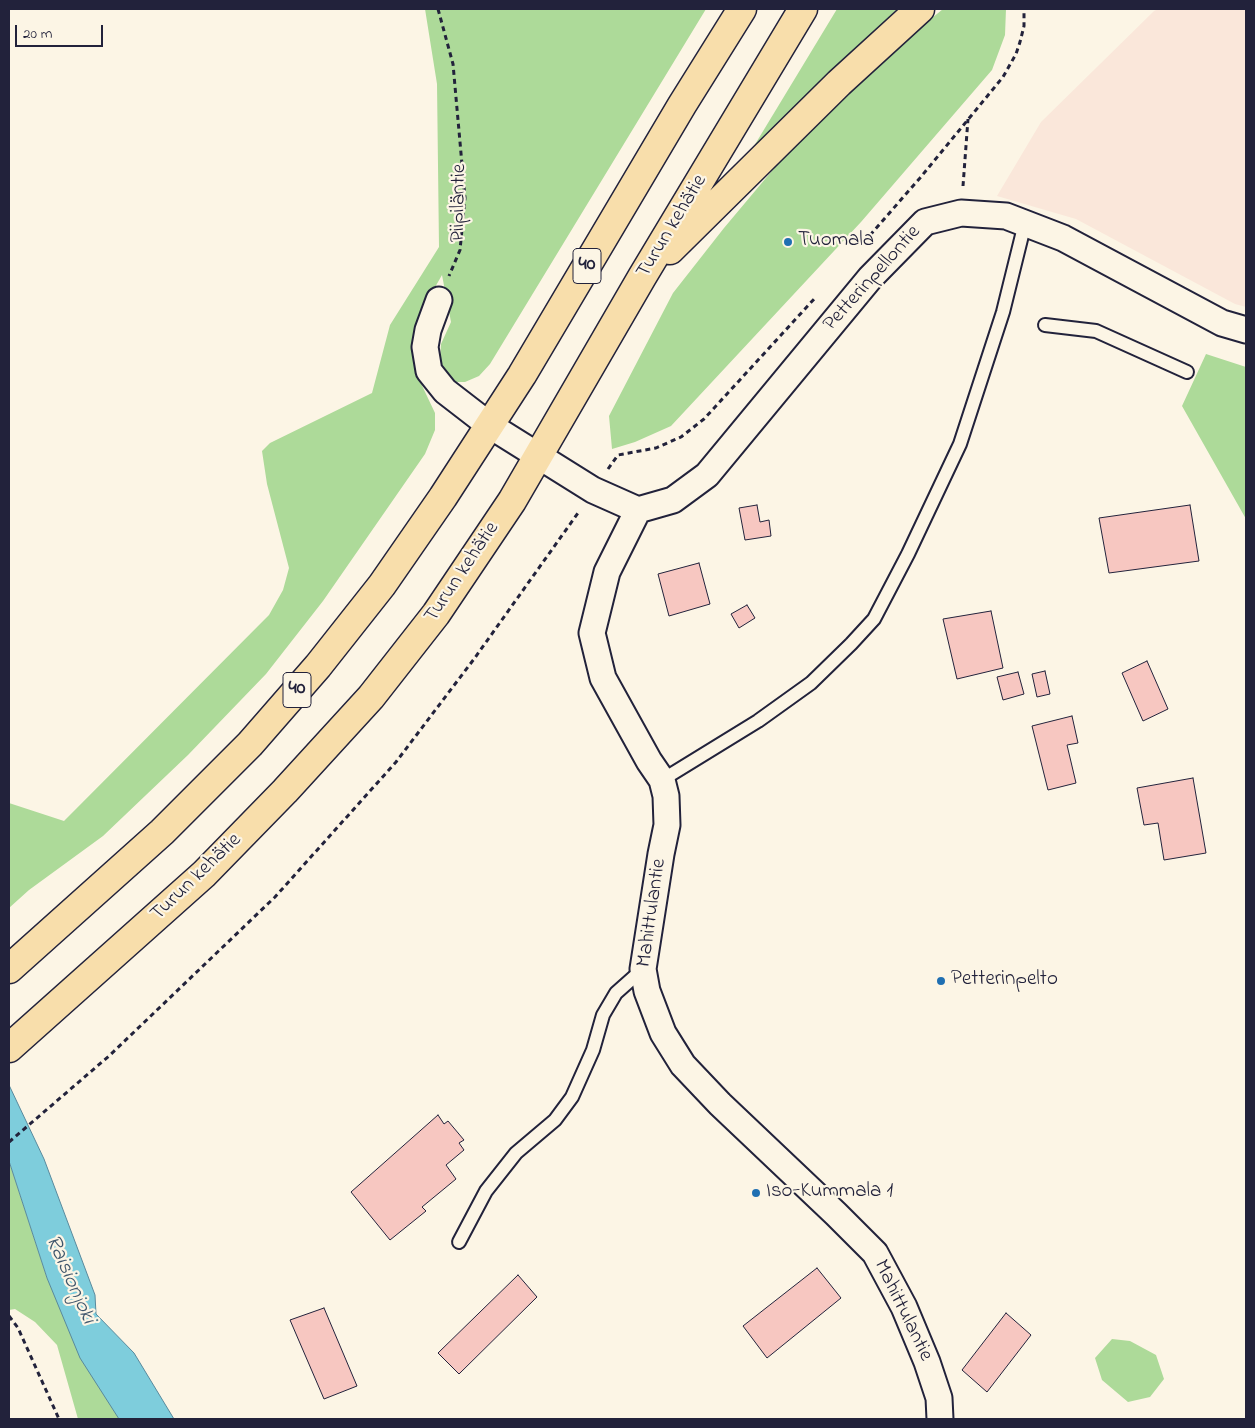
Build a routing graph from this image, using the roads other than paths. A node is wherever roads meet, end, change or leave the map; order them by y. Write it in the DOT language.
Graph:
graph roads {
  1 [pos="742,9"];
  2 [pos="803,9"];
  3 [pos="920,9"];
  4 [pos="1025,223"];
  5 [pos="642,277"];
  6 [pos="439,300"];
  7 [pos="1045,325"];
  8 [pos="1246,330"];
  9 [pos="1187,372"];
  10 [pos="489,425"];
  11 [pos="538,456"];
  12 [pos="638,510"];
  13 [pos="662,780"];
  14 [pos="9,969"];
  15 [pos="643,969"];
  16 [pos="9,1048"];
  17 [pos="459,1242"];
  18 [pos="940,1419"];
  1 -- 10 [label="highway, 40"];
  2 -- 5 [label="highway, Turun kehätie"];
  3 -- 5 [label="highway"];
  4 -- 8 [label="street, Petterinpellontie"];
  4 -- 12 [label="street, Petterinpellontie"];
  4 -- 13 [label="lane"];
  5 -- 11 [label="highway, Turun kehätie"];
  6 -- 10 [label="street"];
  7 -- 9 [label="lane"];
  10 -- 11 [label="street"];
  10 -- 14 [label="highway, 40"];
  11 -- 12 [label="street"];
  11 -- 16 [label="highway, Turun kehätie"];
  12 -- 13 [label="street, Mahittulantie"];
  13 -- 15 [label="street, Mahittulantie"];
  15 -- 17 [label="lane"];
  15 -- 18 [label="street, Mahittulantie"];
}
